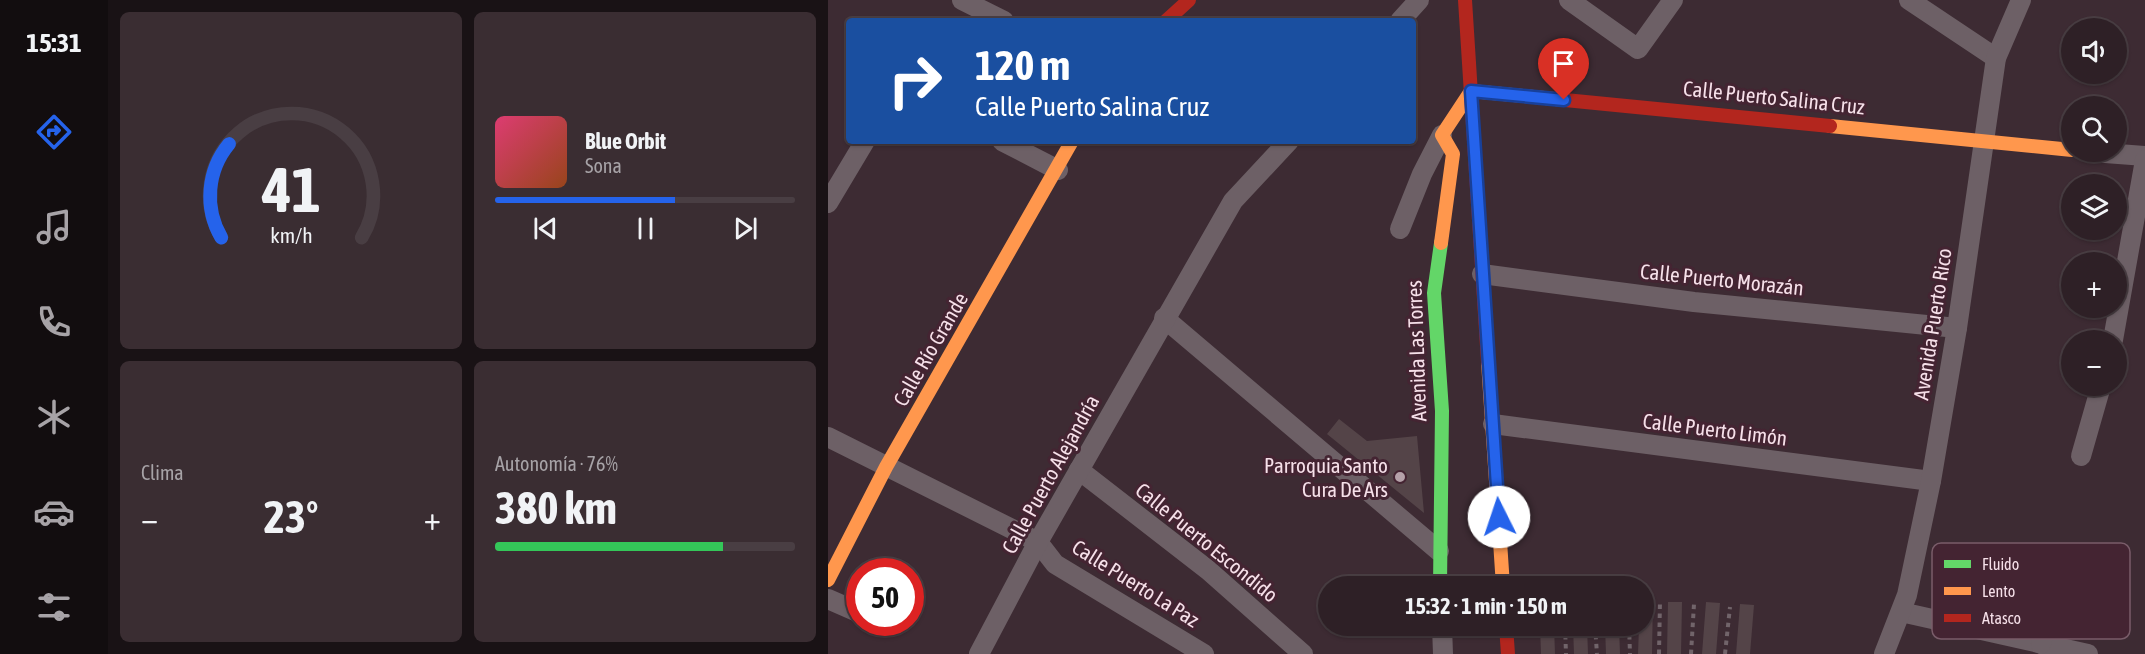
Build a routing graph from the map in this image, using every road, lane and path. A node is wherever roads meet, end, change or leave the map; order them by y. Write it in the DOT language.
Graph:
graph roads {
  1 [pos="963,0"];
  2 [pos="1189,0"];
  3 [pos="1419,0"];
  4 [pos="1465,0"];
  5 [pos="1569,0"];
  6 [pos="1673,0"];
  7 [pos="1909,0"];
  8 [pos="2021,0"];
  9 [pos="998,18"];
  10 [pos="1169,18"];
  11 [pos="1403,18"];
  12 [pos="1996,58"];
  13 [pos="1471,91"];
  14 [pos="1442,135"];
  15 [pos="1984,141"];
  16 [pos="863,144"];
  17 [pos="1008,144"];
  18 [pos="1071,144"];
  19 [pos="1286,144"];
  20 [pos="2061,149"];
  21 [pos="2127,156"];
  22 [pos="2145,158"];
  23 [pos="1058,170"];
  24 [pos="828,203"];
  25 [pos="1400,229"];
  26 [pos="1482,274"];
  27 [pos="1164,318"];
  28 [pos="1957,328"];
  29 [pos="2115,330"];
  30 [pos="2098,396"];
  31 [pos="1492,424"];
  32 [pos="828,437"];
  33 [pos="2081,456"];
  34 [pos="886,467"];
  35 [pos="1079,470"];
  36 [pos="1931,482"];
  37 [pos="1038,542"];
  38 [pos="1439,551"];
  39 [pos="1440,576"];
  40 [pos="1502,576"];
  41 [pos="828,580"];
  42 [pos="828,599"];
  43 [pos="1660,601"];
  44 [pos="1694,604"];
  45 [pos="846,607"];
  46 [pos="1730,607"];
  47 [pos="1901,612"];
  48 [pos="1932,619"];
  49 [pos="1442,636"];
  50 [pos="1507,636"];
  51 [pos="1565,636"];
  52 [pos="1596,636"];
  53 [pos="1629,636"];
  54 [pos="2019,639"];
  55 [pos="2042,639"];
  56 [pos="2041,644"];
  57 [pos="1184,649"];
  58 [pos="979,654"];
  59 [pos="1204,654"];
  60 [pos="1303,654"];
  61 [pos="1443,654"];
  62 [pos="1508,654"];
  63 [pos="1566,654"];
  64 [pos="1597,654"];
  65 [pos="1630,654"];
  66 [pos="1659,654"];
  67 [pos="1691,654"];
  68 [pos="1725,654"];
  69 [pos="1884,654"];
  70 [pos="2088,654"];
  1 -- 9 [label="street"];
  2 -- 10 [label="street"];
  3 -- 11 [label="street"];
  4 -- 13 [label="street"];
  5 -- 6 [label="street"];
  7 -- 12 [label="street"];
  8 -- 12 [label="street, Avenida Puerto Rico"];
  12 -- 15 [label="street, Avenida Puerto Rico"];
  13 -- 14 [label="street"];
  13 -- 15 [label="street, Calle Puerto Salina Cruz"];
  13 -- 26 [label="street"];
  14 -- 25 [label="street"];
  14 -- 38 [label="street, Avenida Las Torres"];
  15 -- 20 [label="street, Calle Puerto Salina Cruz"];
  15 -- 28 [label="street, Avenida Puerto Rico"];
  16 -- 24 [label="street"];
  17 -- 23 [label="street"];
  18 -- 23 [label="street, Calle Río Grande"];
  19 -- 27 [label="street, Calle Puerto Alejandría"];
  21 -- 22 [label="street"];
  22 -- 29 [label="street"];
  23 -- 34 [label="street, Calle Río Grande"];
  26 -- 28 [label="street, Calle Puerto Morazán"];
  26 -- 31 [label="street"];
  27 -- 35 [label="street, Calle Puerto Alejandría"];
  27 -- 38 [label="street"];
  28 -- 36 [label="street, Avenida Puerto Rico"];
  30 -- 33 [label="street"];
  31 -- 36 [label="street, Calle Puerto Limón"];
  31 -- 40 [label="street"];
  32 -- 34 [label="street, Calle Puerto La Paz"];
  34 -- 37 [label="street, Calle Puerto La Paz"];
  34 -- 41 [label="street, Calle Río Grande"];
  35 -- 37 [label="street, Calle Puerto Alejandría"];
  35 -- 60 [label="street, Calle Puerto Escondido"];
  36 -- 47 [label="street, Avenida Puerto Rico"];
  37 -- 57 [label="street, Calle Puerto La Paz"];
  37 -- 58 [label="street, Calle Puerto Alejandría"];
  38 -- 39 [label="street, Avenida Las Torres"];
  42 -- 45 [label="street"];
  43 -- 66 [label="path"];
  44 -- 67 [label="path"];
  46 -- 68 [label="path"];
  47 -- 48 [label="street"];
  47 -- 69 [label="street, Avenida Puerto Rico"];
  49 -- 61 [label="street"];
  50 -- 62 [label="street"];
  51 -- 63 [label="path"];
  52 -- 64 [label="path"];
  53 -- 65 [label="path"];
  54 -- 56 [label="street"];
  55 -- 56 [label="street"];
  56 -- 70 [label="street"];
  57 -- 59 [label="street, Calle Puerto La Paz"];
}
